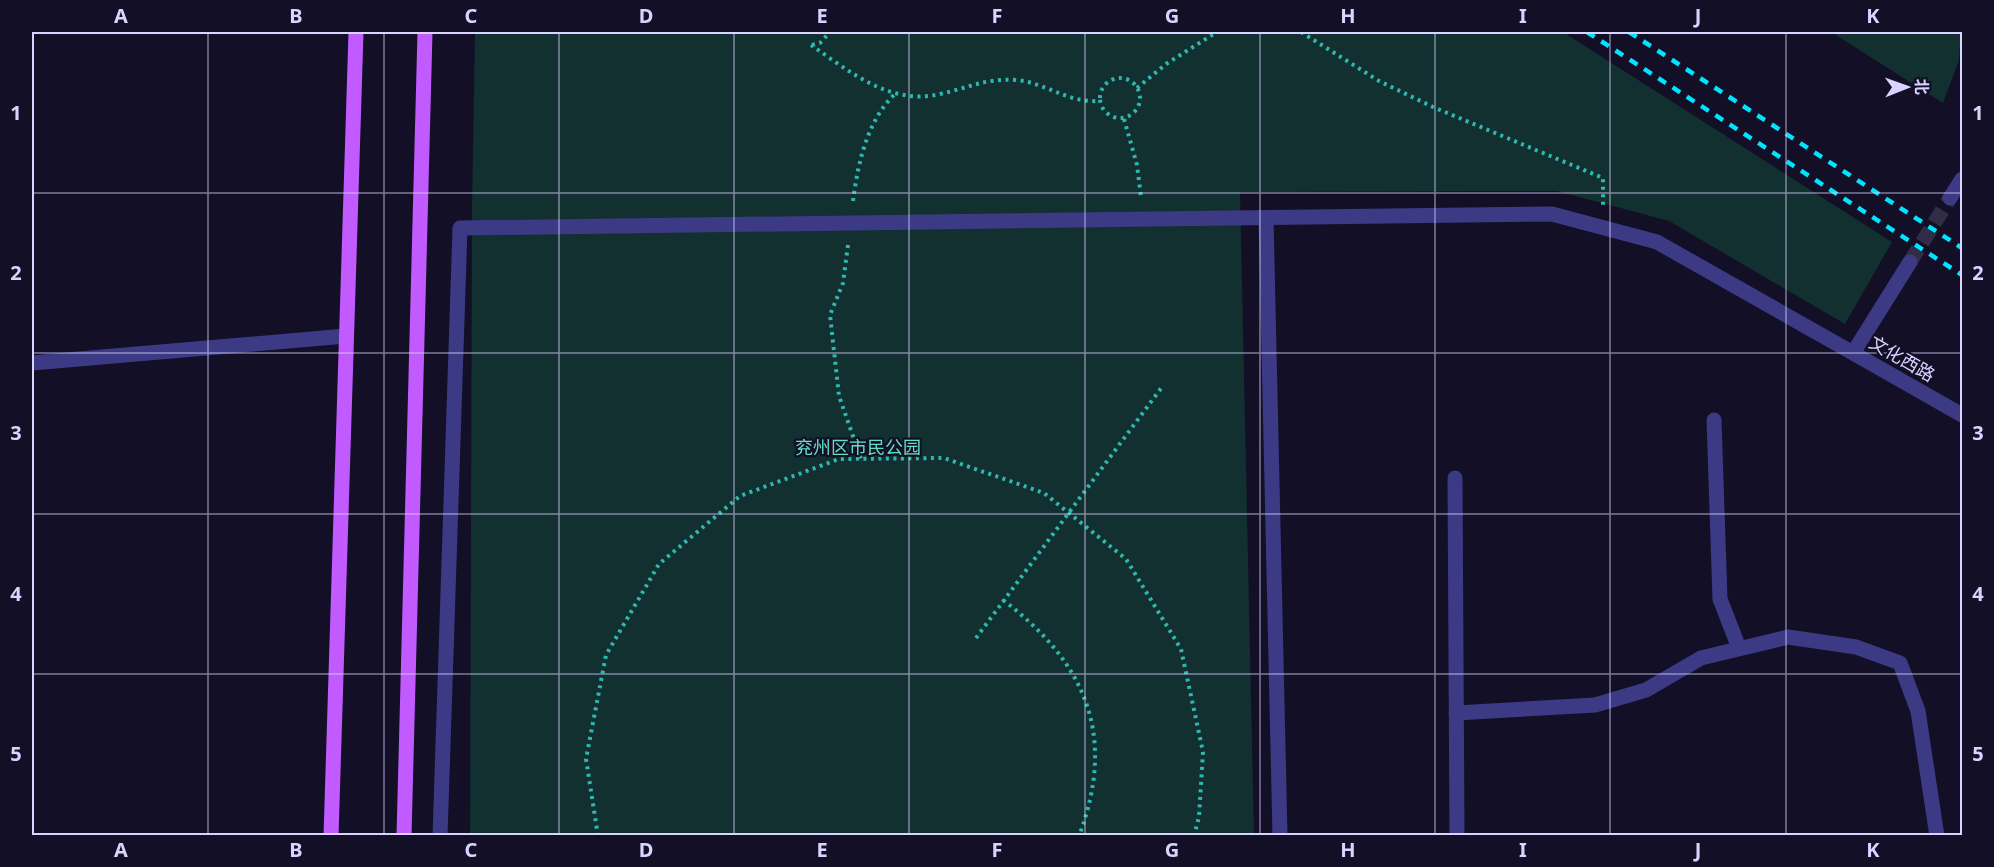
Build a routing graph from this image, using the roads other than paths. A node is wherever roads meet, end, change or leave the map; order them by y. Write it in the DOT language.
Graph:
graph roads {
  1 [pos="356,32"];
  2 [pos="425,32"];
  3 [pos="1962,179"];
  4 [pos="1950,198"];
  5 [pos="1266,218"];
  6 [pos="1910,262"];
  7 [pos="346,336"];
  8 [pos="1853,353"];
  9 [pos="32,363"];
  10 [pos="1962,415"];
  11 [pos="1714,420"];
  12 [pos="1455,478"];
  13 [pos="1739,648"];
  14 [pos="1456,713"];
  15 [pos="331,836"];
  16 [pos="404,836"];
  17 [pos="440,836"];
  18 [pos="1280,836"];
  19 [pos="1457,836"];
  20 [pos="1937,836"];
  1 -- 7 [label="main road"];
  2 -- 16 [label="main road"];
  3 -- 4 [label="street"];
  5 -- 8 [label="street"];
  5 -- 17 [label="street"];
  5 -- 18 [label="street"];
  6 -- 8 [label="street, 文化西路"];
  7 -- 9 [label="street"];
  7 -- 15 [label="main road"];
  8 -- 10 [label="street, 文化西路"];
  11 -- 13 [label="street"];
  12 -- 14 [label="street"];
  13 -- 14 [label="street"];
  13 -- 20 [label="street"];
  14 -- 19 [label="street"];
}
